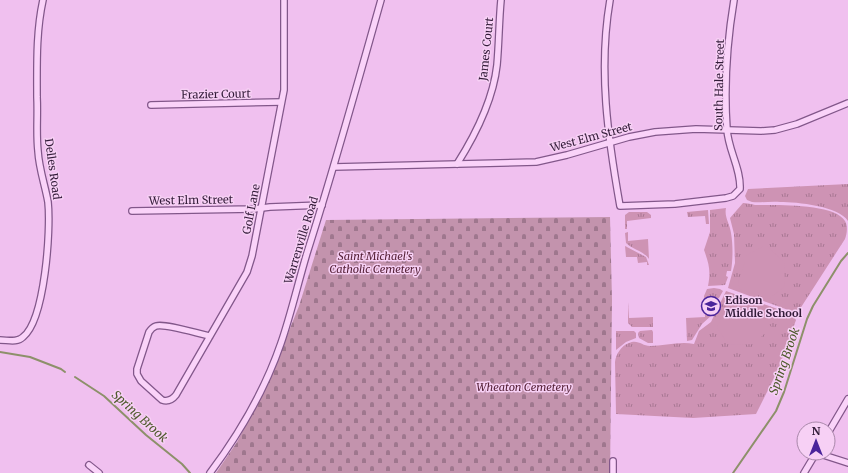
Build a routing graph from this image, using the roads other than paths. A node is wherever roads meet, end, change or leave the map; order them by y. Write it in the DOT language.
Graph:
graph roads {
  1 [pos="43,0"];
  2 [pos="284,0"];
  3 [pos="381,0"];
  4 [pos="501,0"];
  5 [pos="610,0"];
  6 [pos="734,0"];
  7 [pos="281,102"];
  8 [pos="848,103"];
  9 [pos="151,106"];
  10 [pos="727,129"];
  11 [pos="609,142"];
  12 [pos="457,164"];
  13 [pos="334,168"];
  14 [pos="322,205"];
  15 [pos="262,208"];
  16 [pos="132,211"];
  17 [pos="210,336"];
  18 [pos="0,340"];
  19 [pos="848,399"];
  20 [pos="835,421"];
  21 [pos="836,459"];
  22 [pos="613,461"];
  23 [pos="812,461"];
  24 [pos="848,463"];
  25 [pos="89,465"];
  26 [pos="99,473"];
  27 [pos="210,473"];
  28 [pos="613,473"];
  29 [pos="804,473"];
  1 -- 18 [label="street, Delles Road"];
  2 -- 7 [label="street, Golf Lane"];
  3 -- 13 [label="street, Warrenville Road"];
  4 -- 12 [label="street, James Court"];
  5 -- 11 [label="street"];
  6 -- 10 [label="street, South Hale Street"];
  7 -- 9 [label="street, Frazier Court"];
  7 -- 15 [label="street, Golf Lane"];
  8 -- 10 [label="street, West Elm Street"];
  10 -- 11 [label="street, West Elm Street"];
  10 -- 11 [label="street, South Hale Street"];
  11 -- 12 [label="street, West Elm Street"];
  12 -- 13 [label="street, West Elm Street"];
  13 -- 14 [label="street, Warrenville Road"];
  14 -- 15 [label="street, West Elm Street"];
  14 -- 27 [label="street, Warrenville Road"];
  15 -- 16 [label="street, West Elm Street"];
  15 -- 17 [label="street, Golf Lane"];
  17 -- 17 [label="street, Golf Lane"];
  19 -- 20 [label="street"];
  21 -- 24 [label="street"];
  22 -- 28 [label="street"];
  23 -- 29 [label="street"];
  25 -- 26 [label="street"];
}
